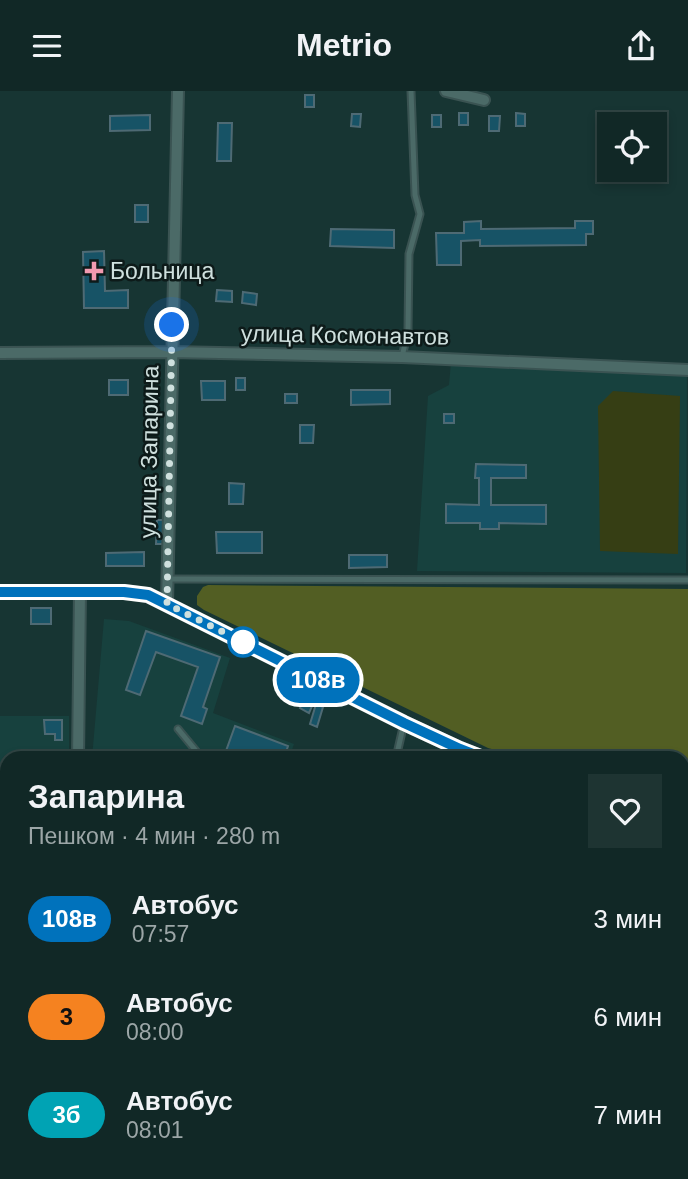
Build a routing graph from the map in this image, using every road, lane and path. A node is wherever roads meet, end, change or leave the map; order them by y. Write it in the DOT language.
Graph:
graph roads {
  1 [pos="178,91"];
  2 [pos="411,91"];
  3 [pos="446,91"];
  4 [pos="484,100"];
  5 [pos="171,352"];
  6 [pos="0,353"];
  7 [pos="402,357"];
  8 [pos="688,370"];
  9 [pos="168,579"];
  10 [pos="688,580"];
  11 [pos="0,591"];
  12 [pos="80,591"];
  13 [pos="167,604"];
  14 [pos="404,723"];
  15 [pos="178,729"];
  16 [pos="78,751"];
  17 [pos="196,751"];
  18 [pos="398,751"];
  19 [pos="467,751"];
  1 -- 5 [label="street, улица Запарина"];
  2 -- 7 [label="lane"];
  3 -- 4 [label="street"];
  5 -- 6 [label="street, улица Космонавтов"];
  5 -- 7 [label="street, улица Космонавтов"];
  5 -- 9 [label="street, улица Запарина"];
  7 -- 8 [label="street, улица Космонавтов"];
  9 -- 10 [label="lane"];
  9 -- 13 [label="street, улица Запарина"];
  11 -- 12 [label="street"];
  12 -- 13 [label="street"];
  12 -- 16 [label="street"];
  13 -- 14 [label="street"];
  14 -- 18 [label="lane"];
  14 -- 19 [label="street"];
  15 -- 17 [label="lane"];
}
